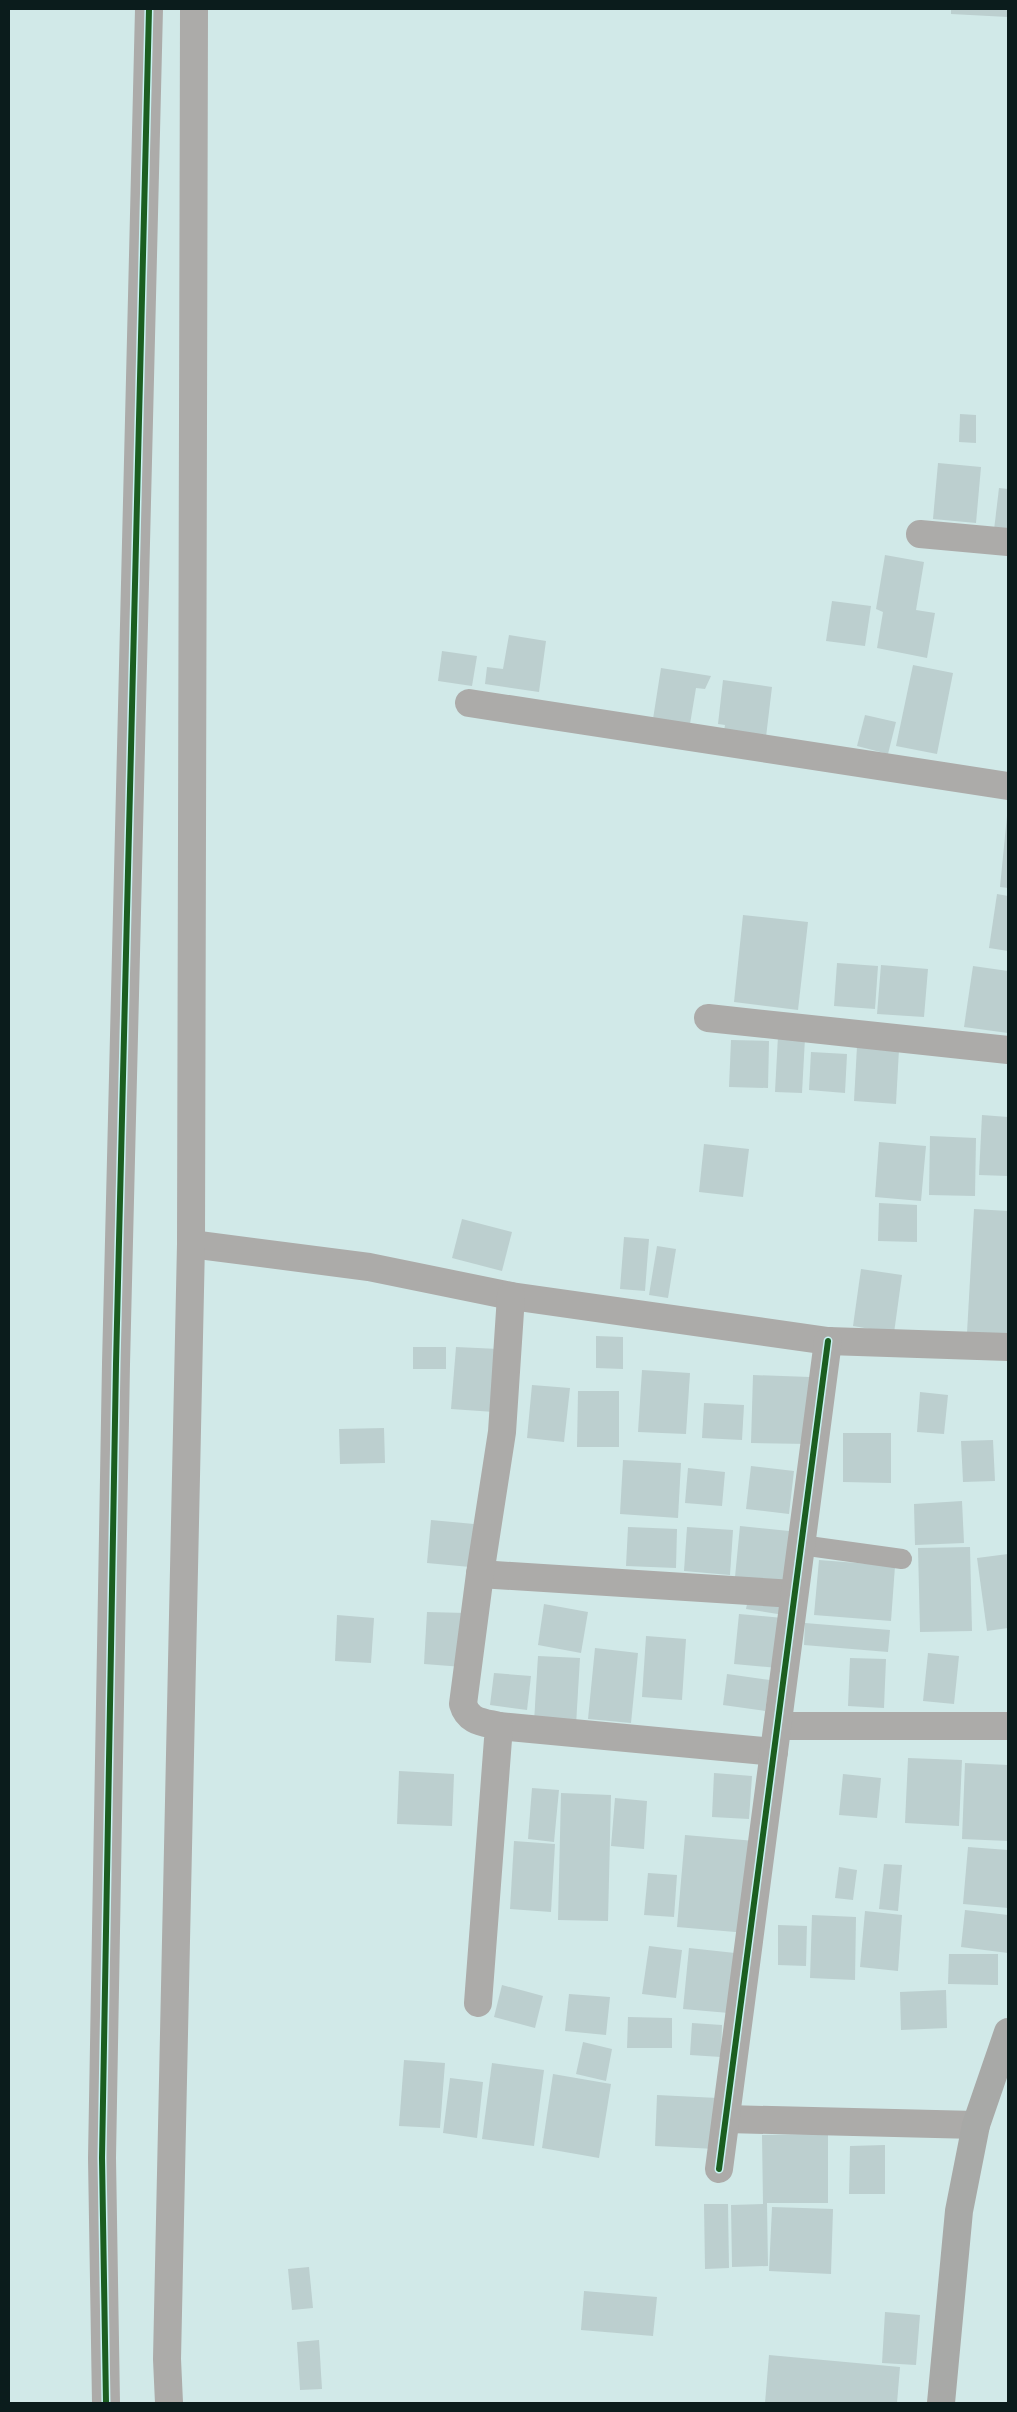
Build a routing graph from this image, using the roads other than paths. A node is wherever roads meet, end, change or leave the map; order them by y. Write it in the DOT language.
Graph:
graph roads {
  1 [pos="149,9"];
  2 [pos="194,9"];
  3 [pos="920,534"];
  4 [pos="1008,542"];
  5 [pos="469,703"];
  6 [pos="1008,786"];
  7 [pos="708,1018"];
  8 [pos="1008,1050"];
  9 [pos="191,1244"];
  10 [pos="511,1296"];
  11 [pos="828,1341"];
  12 [pos="1008,1346"];
  13 [pos="801,1545"];
  14 [pos="902,1559"];
  15 [pos="480,1574"];
  16 [pos="794,1594"];
  17 [pos="499,1726"];
  18 [pos="778,1726"];
  19 [pos="1008,1726"];
  20 [pos="774,1752"];
  21 [pos="478,2002"];
  22 [pos="1008,2032"];
  23 [pos="726,2119"];
  24 [pos="976,2125"];
  25 [pos="720,2169"];
  26 [pos="106,2403"];
  27 [pos="169,2403"];
  28 [pos="941,2403"];
  1 -- 26 [label="street"];
  2 -- 9 [label="street"];
  3 -- 4 [label="street"];
  5 -- 6 [label="street"];
  7 -- 8 [label="street"];
  9 -- 10 [label="street"];
  9 -- 27 [label="street"];
  10 -- 11 [label="street"];
  10 -- 15 [label="street"];
  11 -- 12 [label="street"];
  11 -- 13 [label="street"];
  13 -- 14 [label="lane"];
  13 -- 16 [label="street"];
  15 -- 16 [label="street"];
  15 -- 17 [label="street"];
  16 -- 18 [label="street"];
  17 -- 20 [label="street"];
  17 -- 21 [label="street"];
  18 -- 19 [label="street"];
  18 -- 20 [label="street"];
  20 -- 23 [label="street"];
  22 -- 24 [label="main road"];
  23 -- 24 [label="street"];
  23 -- 25 [label="street"];
  24 -- 28 [label="main road"];
}
